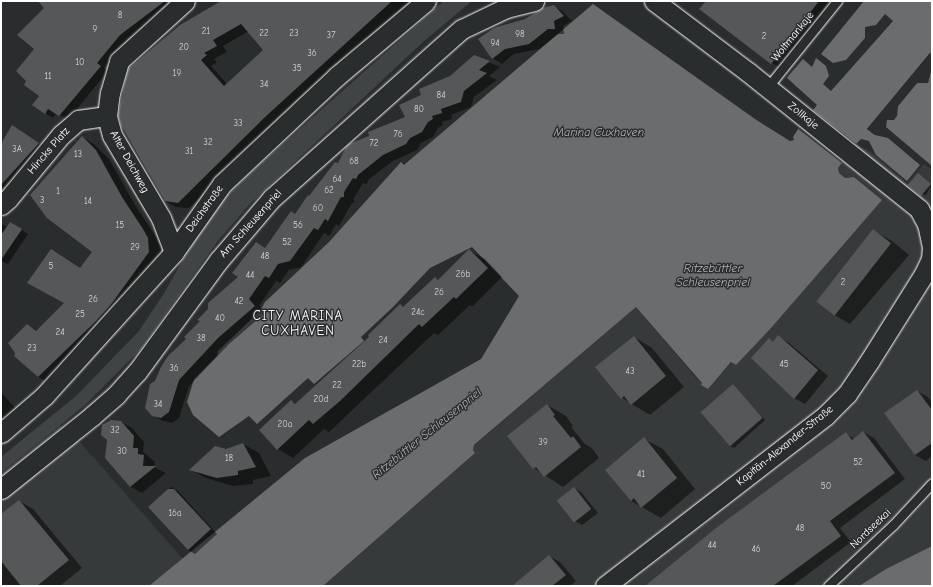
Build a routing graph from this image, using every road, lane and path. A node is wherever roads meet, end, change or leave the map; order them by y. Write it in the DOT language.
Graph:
graph roads {
  1 [pos="185,1"];
  2 [pos="426,1"];
  3 [pos="534,1"];
  4 [pos="654,1"];
  5 [pos="837,1"];
  6 [pos="767,88"];
  7 [pos="107,116"];
  8 [pos="2,205"];
  9 [pos="932,247"];
  10 [pos="174,252"];
  11 [pos="1,433"];
  12 [pos="930,485"];
  13 [pos="1,489"];
  14 [pos="605,586"];
  15 [pos="828,586"];
  1 -- 7 [label="street, Alter Deichweg"];
  2 -- 10 [label="street, Deichstraße"];
  3 -- 13 [label="street, Am Schleusenpriel"];
  4 -- 6 [label="street, Zollkaje"];
  5 -- 6 [label="lane, Woltmankaje"];
  6 -- 9 [label="street, Zollkaje"];
  7 -- 8 [label="street, Hincks Platz"];
  7 -- 10 [label="street, Alter Deichweg"];
  9 -- 14 [label="street, Kapitän-Alexander-Straße"];
  10 -- 11 [label="street, Deichstraße"];
  12 -- 15 [label="lane, Nordseekai"];
}
